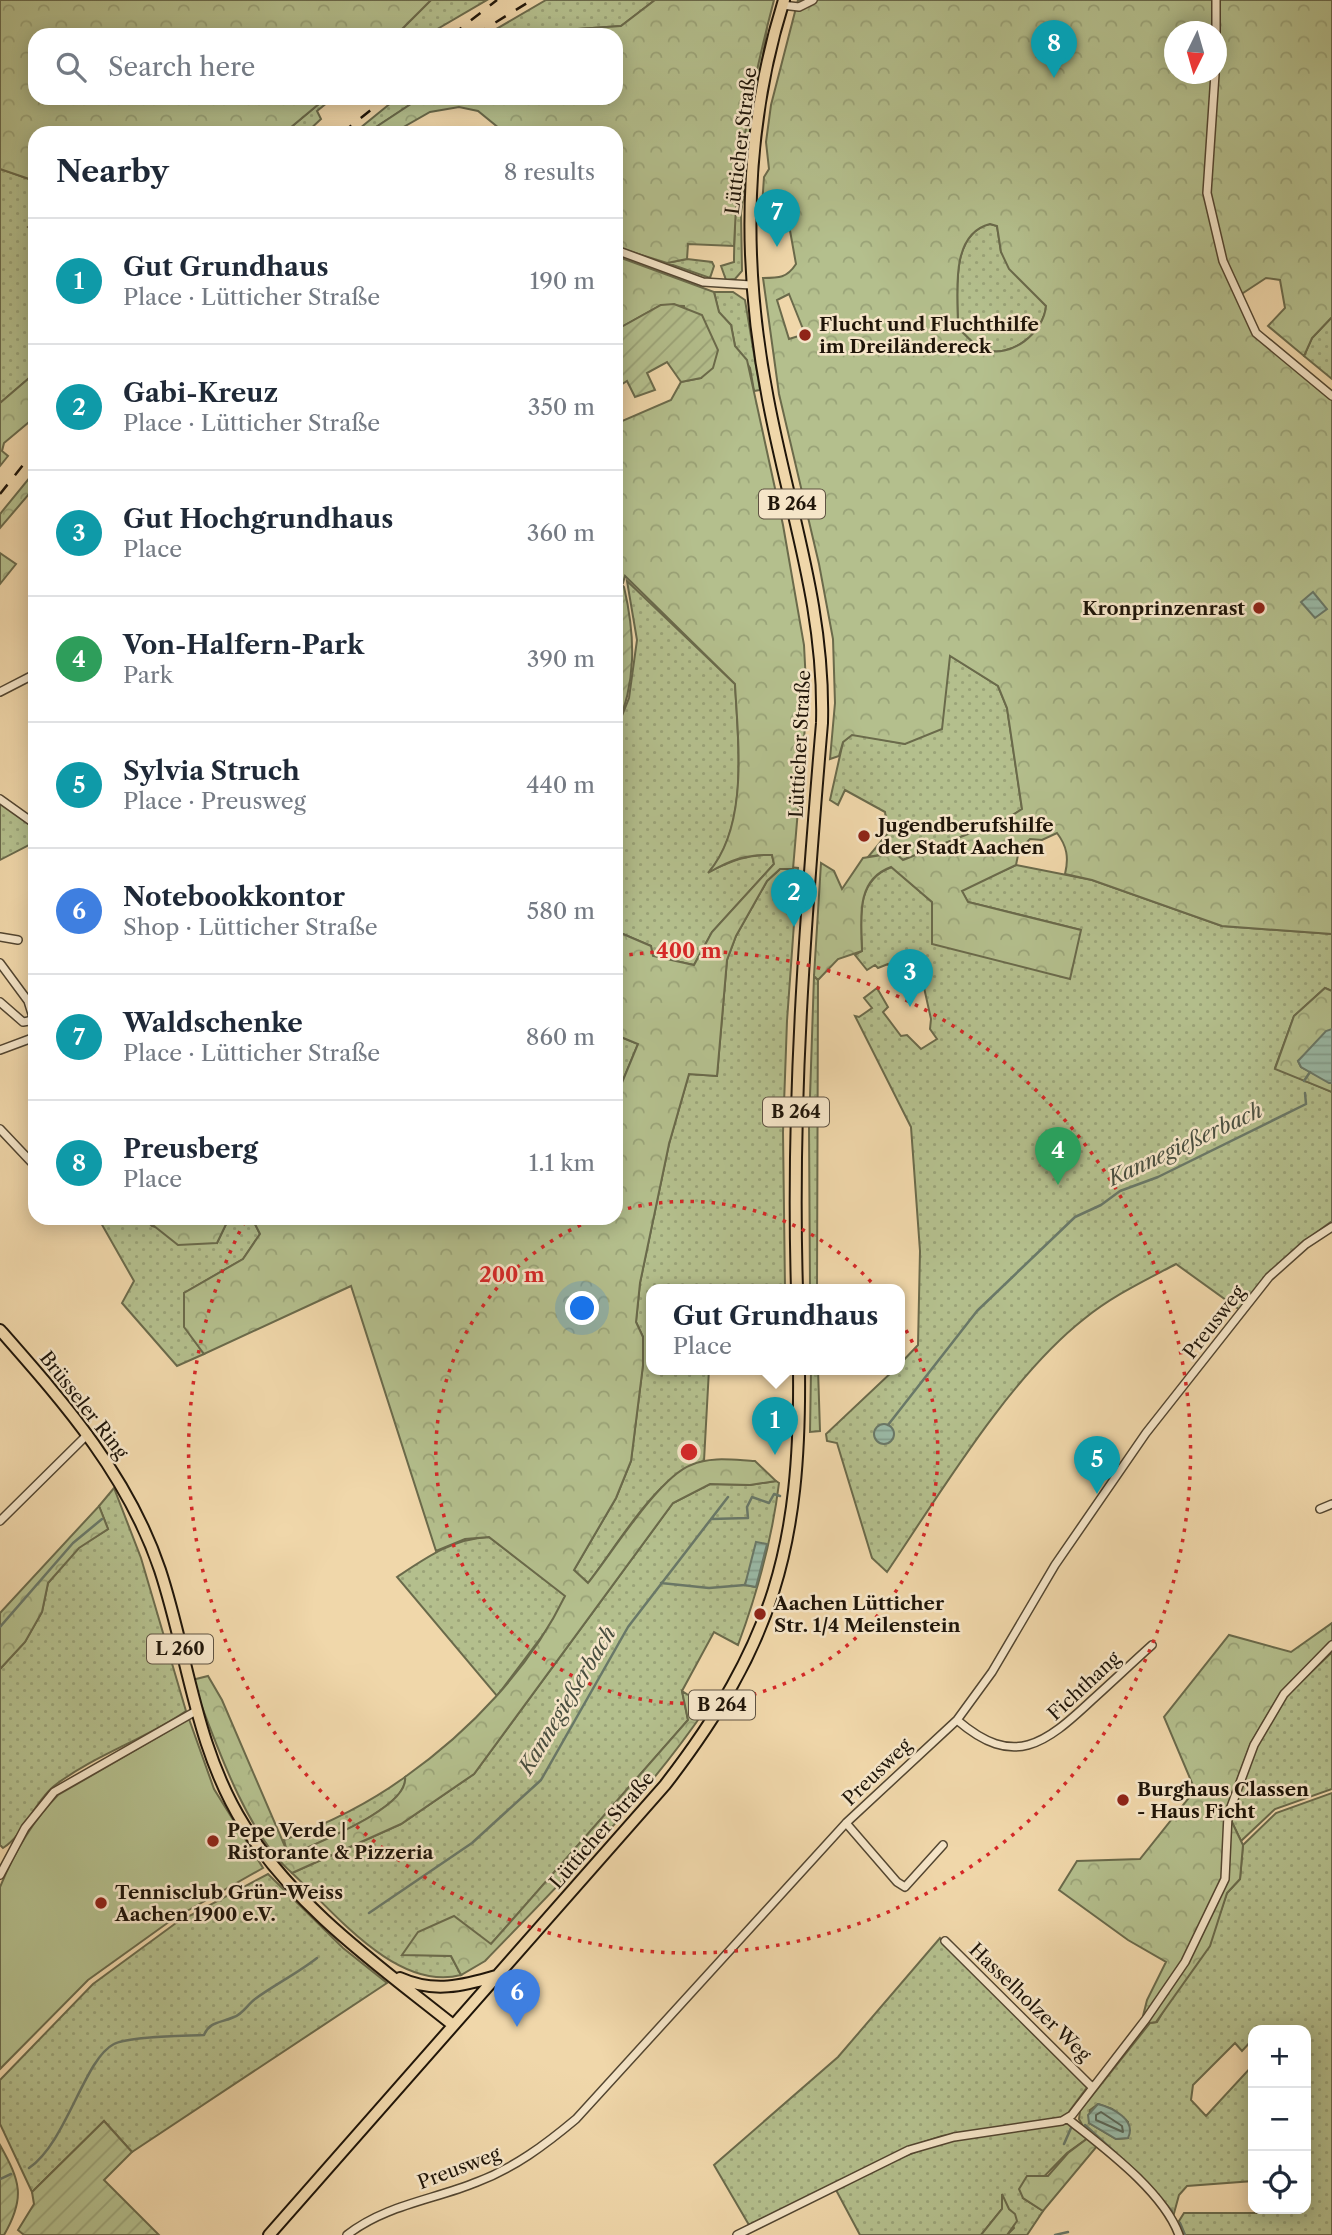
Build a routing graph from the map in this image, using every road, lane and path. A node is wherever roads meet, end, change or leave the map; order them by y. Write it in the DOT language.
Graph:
graph roads {
  1 [pos="813,0"];
  2 [pos="1216,0"];
  3 [pos="783,3"];
  4 [pos="1216,21"];
  5 [pos="1213,84"];
  6 [pos="623,253"];
  7 [pos="751,285"];
  8 [pos="1332,396"];
  9 [pos="28,678"];
  10 [pos="0,692"];
  11 [pos="0,799"];
  12 [pos="28,819"];
  13 [pos="0,937"];
  14 [pos="19,940"];
  15 [pos="0,963"];
  16 [pos="28,1001"];
  17 [pos="0,1002"];
  18 [pos="28,1021"];
  19 [pos="28,1040"];
  20 [pos="0,1050"];
  21 [pos="0,1129"];
  22 [pos="28,1159"];
  23 [pos="1332,1227"];
  24 [pos="797,1284"];
  25 [pos="0,1330"];
  26 [pos="799,1375"];
  27 [pos="88,1434"];
  28 [pos="1332,1504"];
  29 [pos="1320,1508"];
  30 [pos="0,1521"];
  31 [pos="1152,1645"];
  32 [pos="1332,1645"];
  33 [pos="196,1711"];
  34 [pos="957,1720"];
  35 [pos="846,1823"];
  36 [pos="943,1845"];
  37 [pos="0,1875"];
  38 [pos="945,1941"];
  39 [pos="386,1972"];
  40 [pos="499,1975"];
  41 [pos="453,2025"];
  42 [pos="1092,2087"];
  43 [pos="1068,2119"];
  44 [pos="269,2235"];
  45 [pos="348,2235"];
  46 [pos="737,2235"];
  47 [pos="1179,2235"];
  1 -- 3 [label="street"];
  2 -- 4 [label="street"];
  3 -- 7 [label="main road, Lütticher Straße / B 264"];
  5 -- 8 [label="street"];
  6 -- 7 [label="street"];
  7 -- 24 [label="main road, Lütticher Straße / B 264"];
  9 -- 10 [label="street"];
  11 -- 12 [label="street"];
  13 -- 14 [label="street"];
  15 -- 16 [label="street"];
  17 -- 18 [label="street"];
  19 -- 20 [label="street"];
  21 -- 22 [label="street"];
  23 -- 34 [label="street, Preusweg"];
  25 -- 27 [label="main road, Brüsseler Ring / L 260"];
  26 -- 40 [label="main road, Lütticher Straße / B 264"];
  27 -- 30 [label="street"];
  27 -- 33 [label="main road, Brüsseler Ring / L 260"];
  28 -- 29 [label="street"];
  31 -- 34 [label="street, Fichthang"];
  32 -- 42 [label="street, Hasselholzer Weg"];
  33 -- 37 [label="street"];
  33 -- 39 [label="main road, Brüsseler Ring / L 260"];
  34 -- 35 [label="street, Preusweg"];
  35 -- 36 [label="street"];
  35 -- 45 [label="street, Preusweg"];
  38 -- 42 [label="street, Hasselholzer Weg"];
  39 -- 40 [label="main road"];
  39 -- 41 [label="main road, Brüsseler Ring / L 260"];
  40 -- 41 [label="main road, Lütticher Straße / B 264"];
  41 -- 44 [label="main road, Lütticher Straße / B 264"];
  42 -- 43 [label="street, Hasselholzer Weg"];
  43 -- 46 [label="street"];
  43 -- 47 [label="street"];
}
